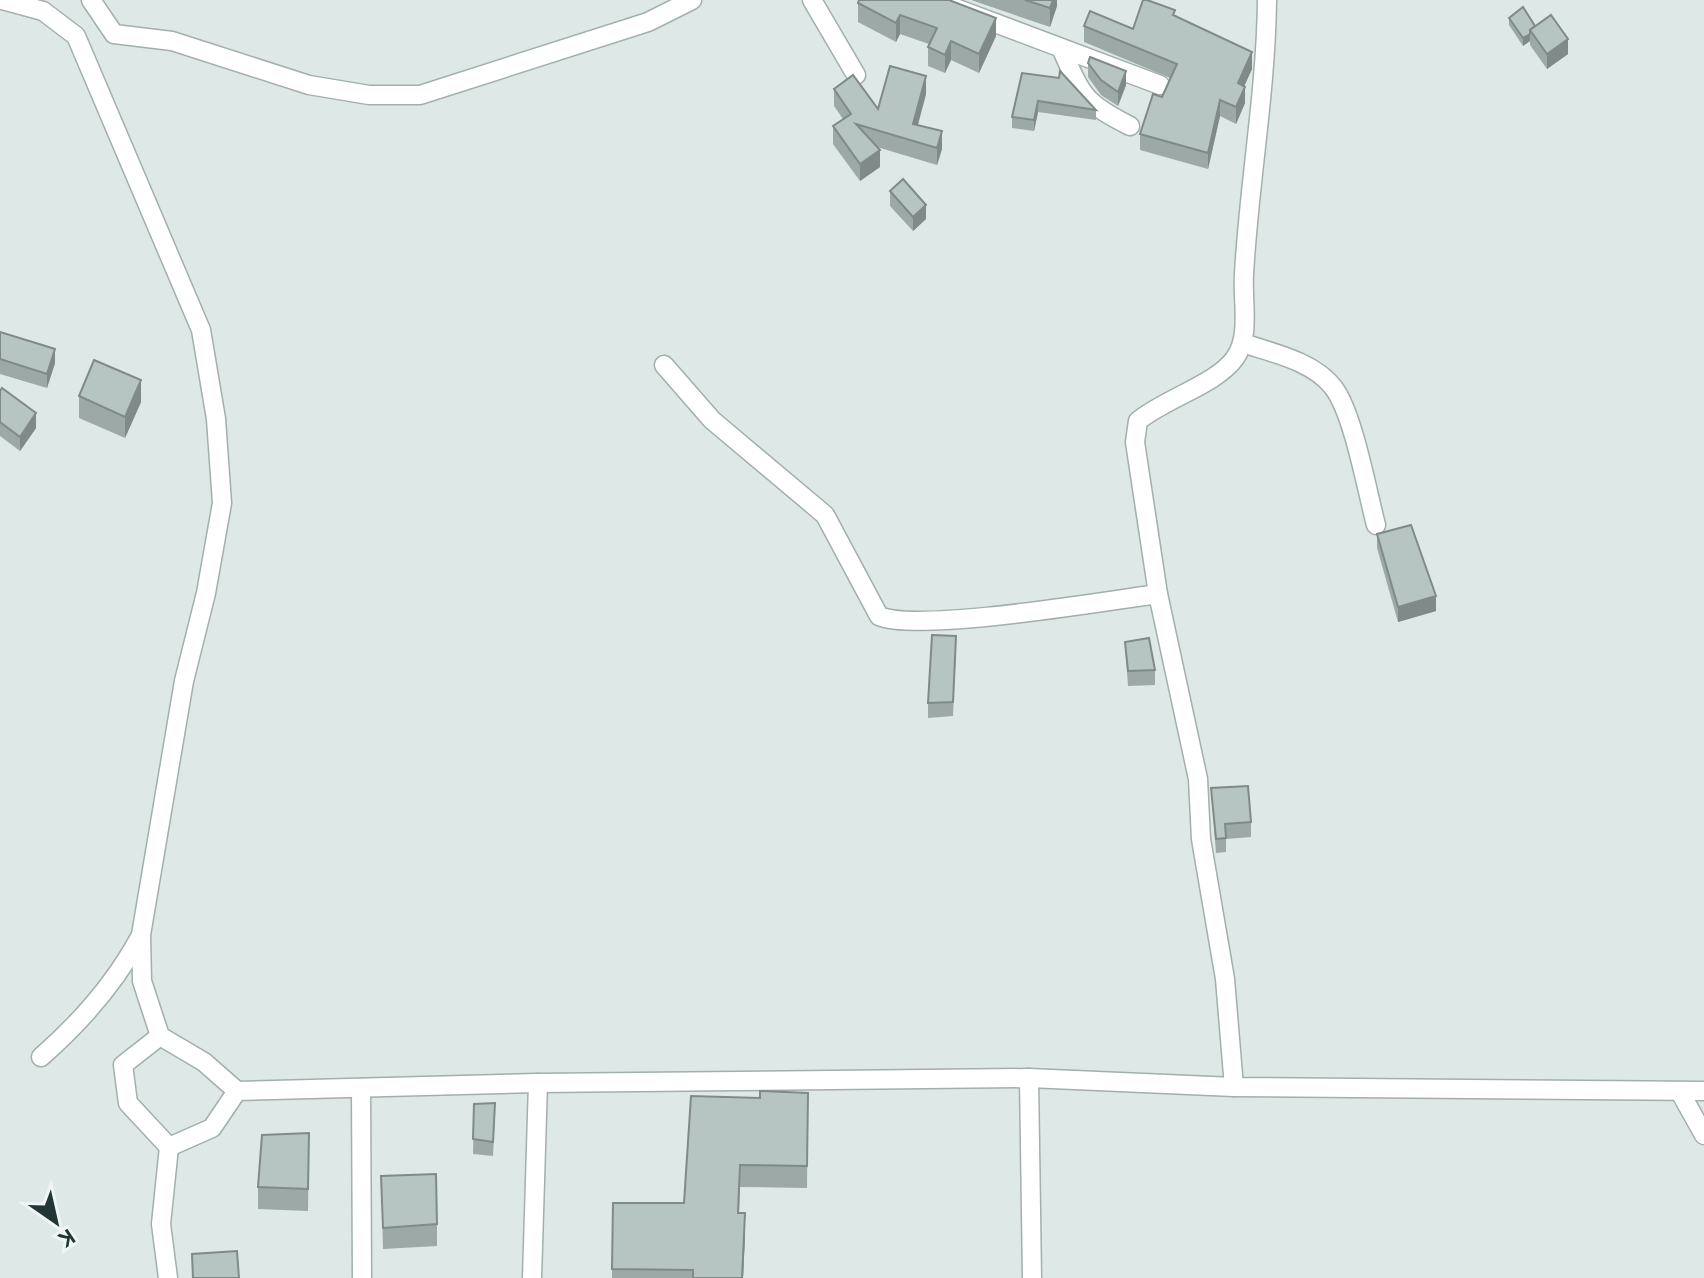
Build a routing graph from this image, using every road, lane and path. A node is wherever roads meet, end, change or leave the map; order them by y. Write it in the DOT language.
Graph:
graph roads {
  1 [pos="2,0"];
  2 [pos="91,0"];
  3 [pos="692,0"];
  4 [pos="812,0"];
  5 [pos="934,0"];
  6 [pos="1267,0"];
  7 [pos="1062,50"];
  8 [pos="856,75"];
  9 [pos="1160,85"];
  10 [pos="1130,126"];
  11 [pos="1243,343"];
  12 [pos="664,365"];
  13 [pos="1376,525"];
  14 [pos="1158,594"];
  15 [pos="141,935"];
  16 [pos="160,1036"];
  17 [pos="41,1057"];
  18 [pos="1029,1078"];
  19 [pos="538,1083"];
  20 [pos="1234,1087"];
  21 [pos="361,1088"];
  22 [pos="237,1091"];
  23 [pos="1704,1091"];
  24 [pos="1680,1092"];
  25 [pos="1704,1135"];
  26 [pos="169,1147"];
  27 [pos="168,1278"];
  28 [pos="362,1278"];
  29 [pos="532,1278"];
  30 [pos="1032,1278"];
  1 -- 15 [label="street"];
  2 -- 3 [label="street"];
  4 -- 8 [label="street"];
  5 -- 7 [label="street"];
  6 -- 11 [label="street"];
  7 -- 9 [label="street"];
  7 -- 10 [label="street"];
  11 -- 13 [label="street"];
  11 -- 14 [label="street"];
  12 -- 14 [label="street"];
  14 -- 20 [label="street"];
  15 -- 16 [label="street"];
  15 -- 17 [label="street"];
  16 -- 22 [label="street"];
  16 -- 26 [label="street"];
  18 -- 19 [label="street"];
  18 -- 20 [label="street"];
  18 -- 30 [label="street"];
  19 -- 21 [label="street"];
  19 -- 29 [label="street"];
  20 -- 24 [label="street"];
  21 -- 22 [label="street"];
  21 -- 28 [label="street"];
  22 -- 26 [label="street"];
  23 -- 24 [label="street"];
  24 -- 25 [label="street"];
  26 -- 27 [label="street"];
}
